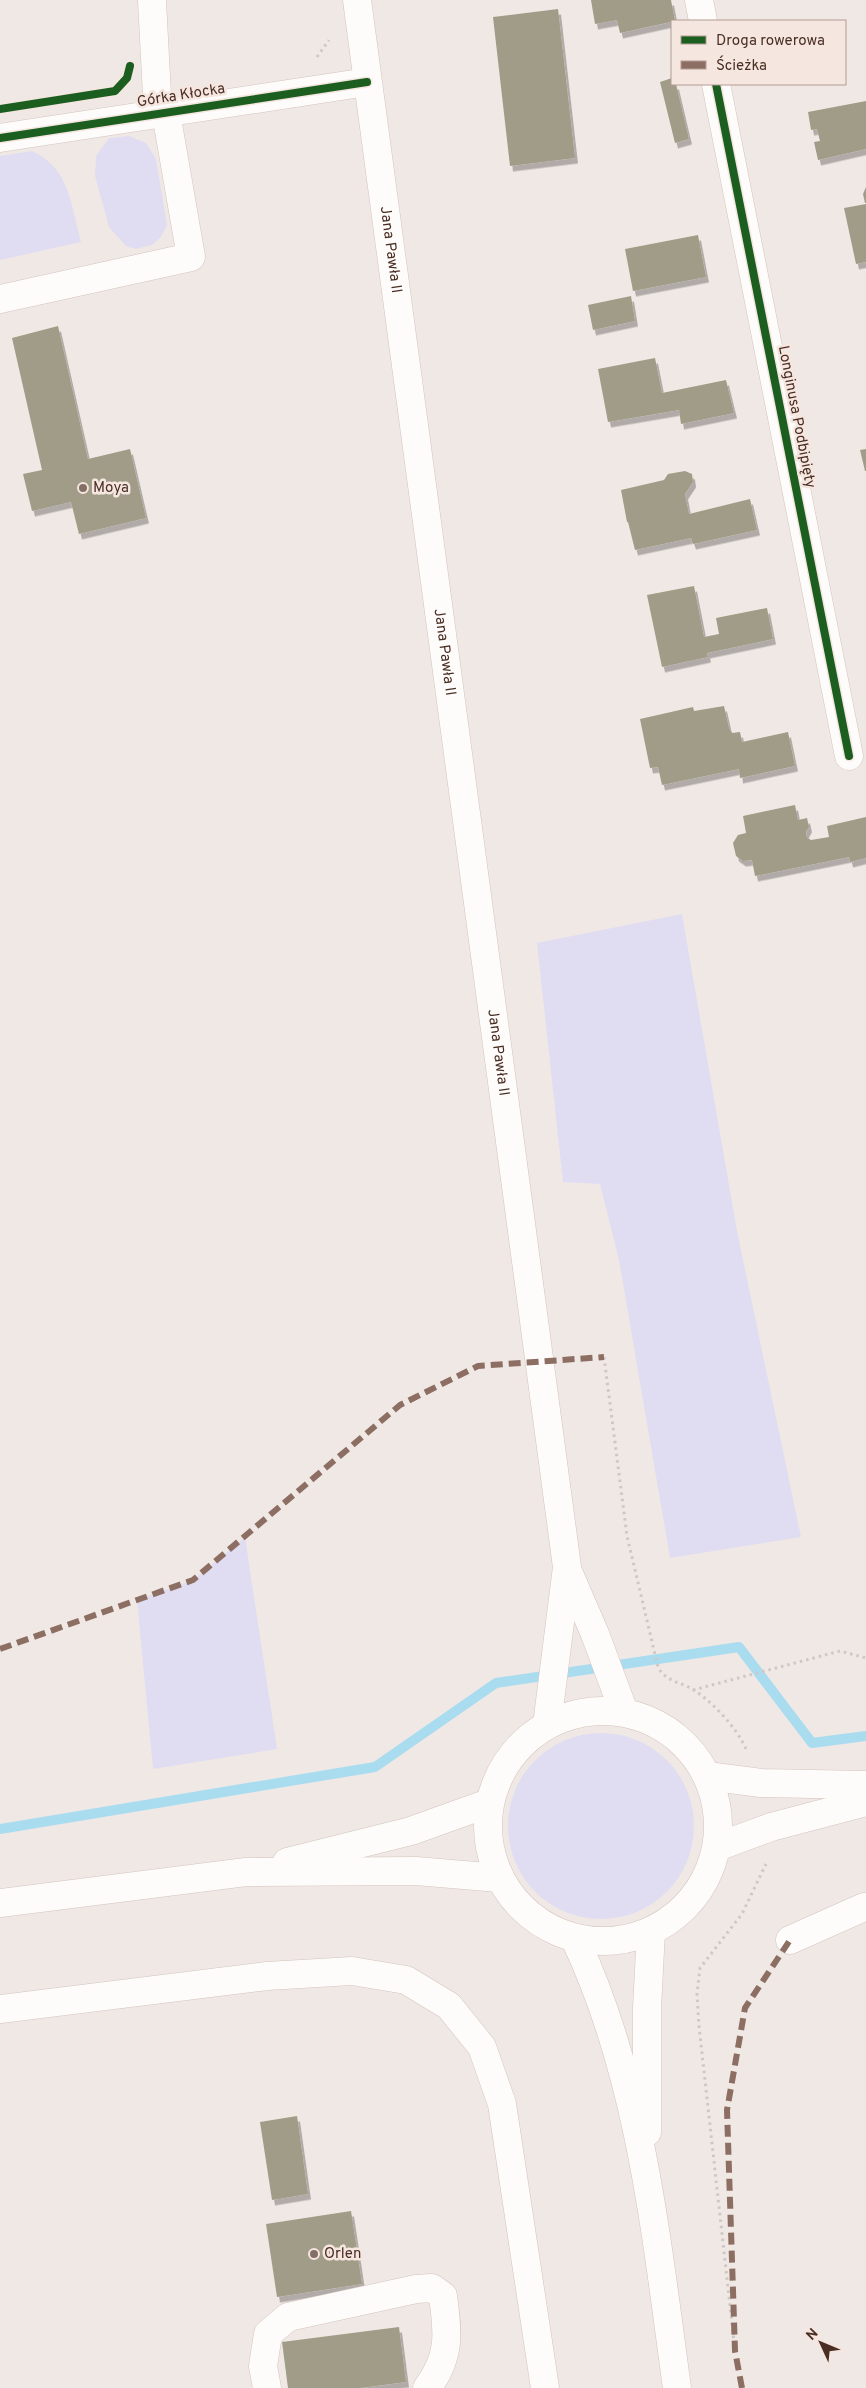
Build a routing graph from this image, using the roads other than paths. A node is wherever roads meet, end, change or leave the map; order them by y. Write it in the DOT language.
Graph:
graph roads {
  1 [pos="356,0"];
  2 [pos="699,0"];
  3 [pos="152,1"];
  4 [pos="703,20"];
  5 [pos="367,82"];
  6 [pos="716,85"];
  7 [pos="162,113"];
  8 [pos="0,138"];
  9 [pos="0,299"];
  10 [pos="849,756"];
  11 [pos="567,1567"];
  12 [pos="624,1712"];
  13 [pos="547,1725"];
  14 [pos="707,1776"];
  15 [pos="866,1784"];
  16 [pos="866,1802"];
  17 [pos="489,1803"];
  18 [pos="716,1847"];
  19 [pos="246,1872"];
  20 [pos="499,1878"];
  21 [pos="0,1903"];
  22 [pos="865,1906"];
  23 [pos="651,1932"];
  24 [pos="575,1939"];
  25 [pos="790,1940"];
  26 [pos="822,1941"];
  27 [pos="0,2009"];
  28 [pos="647,2173"];
  29 [pos="266,2388"];
  30 [pos="427,2388"];
  31 [pos="546,2388"];
  32 [pos="677,2388"];
  1 -- 5 [label="main road, Jana Pawła II"];
  2 -- 4 [label="main road"];
  3 -- 7 [label="main road"];
  5 -- 7 [label="main road, Górka Kłocka"];
  5 -- 11 [label="main road, Jana Pawła II"];
  6 -- 10 [label="main road, Longinusa Podbipięty"];
  7 -- 8 [label="main road, Górka Kłocka"];
  7 -- 9 [label="main road"];
  11 -- 12 [label="main road"];
  11 -- 13 [label="main road"];
  12 -- 13 [label="main road"];
  12 -- 14 [label="main road"];
  13 -- 17 [label="main road"];
  14 -- 15 [label="main road"];
  14 -- 18 [label="main road"];
  16 -- 18 [label="main road"];
  17 -- 19 [label="main road"];
  17 -- 20 [label="main road"];
  18 -- 23 [label="main road"];
  19 -- 20 [label="main road"];
  19 -- 21 [label="main road"];
  20 -- 24 [label="main road"];
  22 -- 25 [label="main road"];
  22 -- 26 [label="main road"];
  23 -- 24 [label="main road"];
  23 -- 28 [label="main road"];
  24 -- 28 [label="main road"];
  27 -- 31 [label="main road"];
  28 -- 32 [label="main road"];
  29 -- 30 [label="main road"];
}
